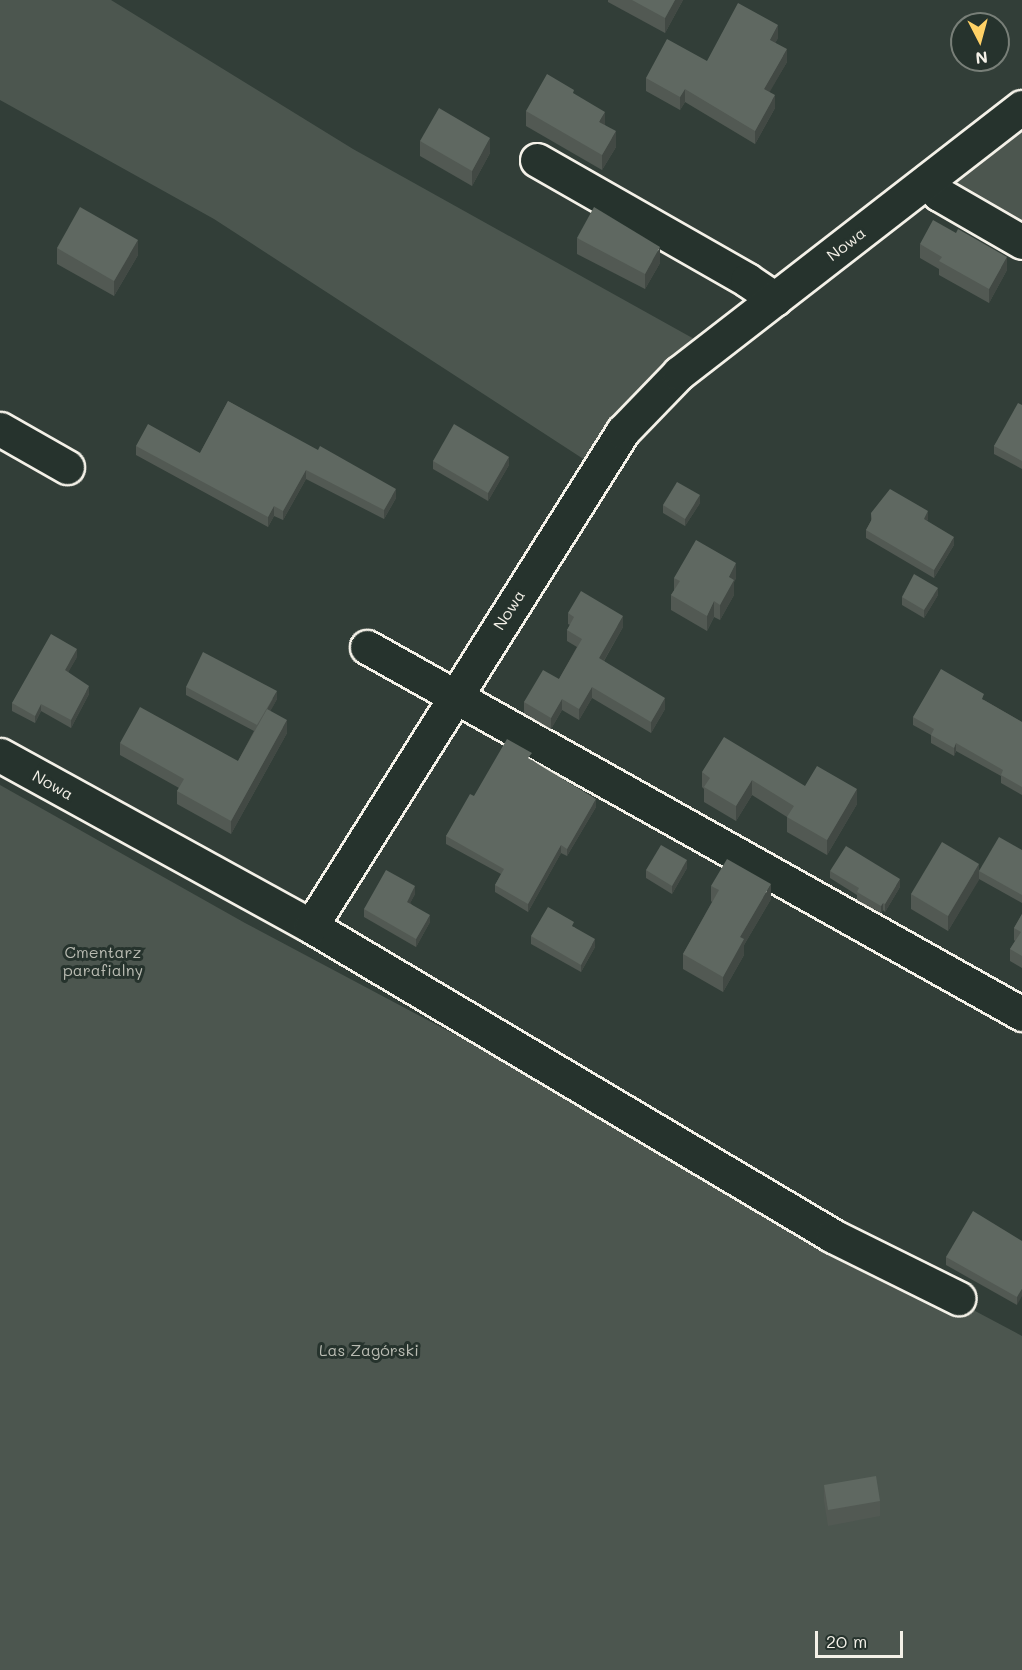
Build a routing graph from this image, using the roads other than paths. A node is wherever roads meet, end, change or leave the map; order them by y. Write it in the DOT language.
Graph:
graph roads {
  1 [pos="1022,107"];
  2 [pos="537,160"];
  3 [pos="927,181"];
  4 [pos="1022,242"];
  5 [pos="775,299"];
  6 [pos="0,429"];
  7 [pos="67,466"];
  8 [pos="367,647"];
  9 [pos="455,697"];
  10 [pos="0,755"];
  11 [pos="311,926"];
  12 [pos="1022,1014"];
  13 [pos="958,1298"];
  1 -- 3 [label="street, Nowa"];
  2 -- 5 [label="street"];
  3 -- 4 [label="street"];
  3 -- 5 [label="street, Nowa"];
  5 -- 9 [label="street, Nowa"];
  6 -- 7 [label="street"];
  8 -- 9 [label="street"];
  9 -- 11 [label="street, Nowa"];
  9 -- 12 [label="street"];
  10 -- 11 [label="street, Nowa"];
  11 -- 13 [label="street"];
}
